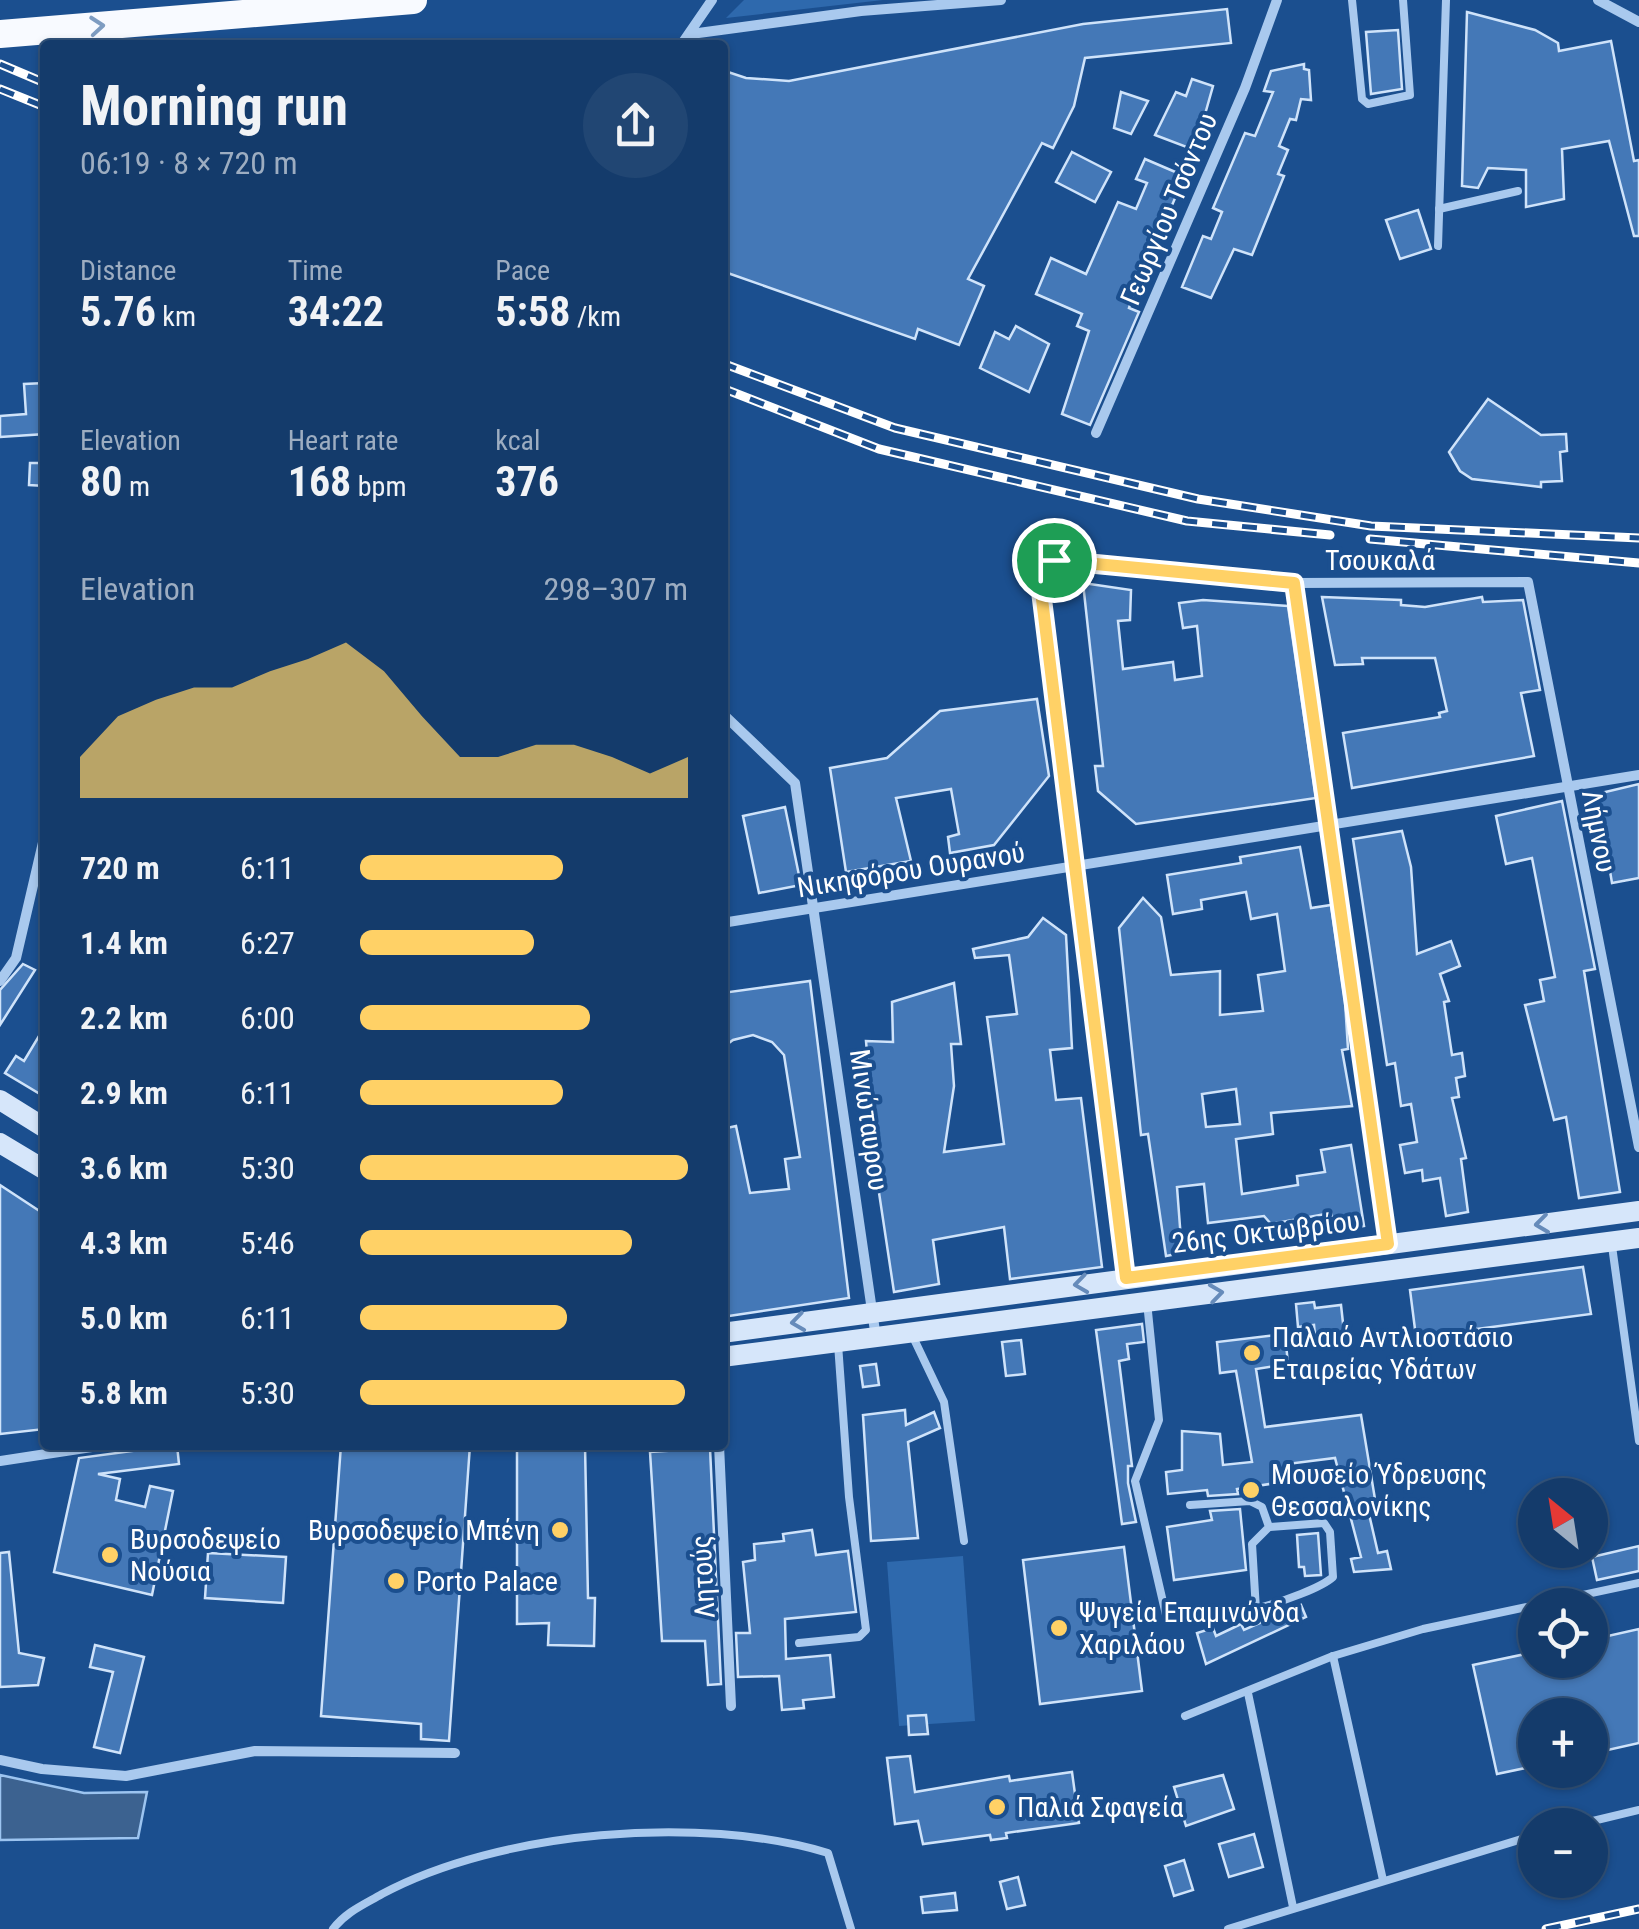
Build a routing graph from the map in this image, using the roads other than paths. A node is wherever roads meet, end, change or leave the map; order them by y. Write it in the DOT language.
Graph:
graph roads {
  1 [pos="414,0"];
  2 [pos="712,0"];
  3 [pos="1001,0"];
  4 [pos="1276,0"];
  5 [pos="1352,0"];
  6 [pos="1402,0"];
  7 [pos="1446,0"];
  8 [pos="1598,0"];
  9 [pos="1639,22"];
  10 [pos="0,34"];
  11 [pos="691,34"];
  12 [pos="686,40"];
  13 [pos="1518,191"];
  14 [pos="1438,209"];
  15 [pos="1438,246"];
  16 [pos="1096,433"];
  17 [pos="1528,582"];
  18 [pos="1294,583"];
  19 [pos="728,719"];
  20 [pos="1639,775"];
  21 [pos="1568,786"];
  22 [pos="1329,825"];
  23 [pos="40,855"];
  24 [pos="1078,866"];
  25 [pos="815,908"];
  26 [pos="728,922"];
  27 [pos="0,982"];
  28 [pos="0,1100"];
  29 [pos="40,1125"];
  30 [pos="0,1143"];
  31 [pos="1639,1147"];
  32 [pos="40,1167"];
  33 [pos="1639,1211"];
  34 [pos="1639,1238"];
  35 [pos="1612,1241"];
  36 [pos="1388,1244"];
  37 [pos="1126,1278"];
  38 [pos="1148,1302"];
  39 [pos="874,1312"];
  40 [pos="728,1332"];
  41 [pos="911,1333"];
  42 [pos="876,1338"];
  43 [pos="838,1344"];
  44 [pos="728,1356"];
  45 [pos="1639,1440"];
  46 [pos="74,1450"];
  47 [pos="719,1450"];
  48 [pos="0,1462"];
  49 [pos="1190,1505"];
  50 [pos="1269,1527"];
  51 [pos="964,1540"];
  52 [pos="1639,1583"];
  53 [pos="1256,1610"];
  54 [pos="800,1644"];
  55 [pos="1333,1656"];
  56 [pos="1248,1692"];
  57 [pos="731,1706"];
  58 [pos="1185,1716"];
  59 [pos="455,1753"];
  60 [pos="0,1760"];
  61 [pos="1639,1810"];
  62 [pos="1608,1817"];
  63 [pos="1518,1840"];
  64 [pos="1383,1880"];
  65 [pos="1294,1906"];
  66 [pos="333,1929"];
  67 [pos="851,1929"];
  68 [pos="1228,1929"];
  10 -- 1 [label="highway, one-way"];
  2 -- 11 [label="street"];
  3 -- 11 [label="street"];
  4 -- 16 [label="street, Γεωργίου Τσόντου"];
  5 -- 6 [label="lane"];
  7 -- 14 [label="lane"];
  8 -- 9 [label="street"];
  11 -- 12 [label="street"];
  13 -- 14 [label="lane"];
  14 -- 15 [label="lane"];
  17 -- 18 [label="street, Τσουκαλά"];
  17 -- 21 [label="street, Λήμνου"];
  18 -- 22 [label="street"];
  18 -- 24 [label="street, Τσουκαλά"];
  19 -- 25 [label="street, Μινώταυρου"];
  20 -- 21 [label="street, Νικηφόρου Ουρανού"];
  21 -- 22 [label="street, Νικηφόρου Ουρανού"];
  21 -- 31 [label="street, Λήμνου"];
  22 -- 24 [label="street, Νικηφόρου Ουρανού"];
  22 -- 36 [label="street"];
  23 -- 27 [label="street"];
  24 -- 25 [label="street, Νικηφόρου Ουρανού"];
  24 -- 37 [label="street"];
  25 -- 26 [label="street, Νικηφόρου Ουρανού"];
  25 -- 39 [label="street, Μινώταυρου"];
  28 -- 29 [label="main road"];
  30 -- 32 [label="main road"];
  33 -- 36 [label="main road, 26ης Οκτωβρίου, one-way"];
  34 -- 35 [label="main road, 26ης Οκτωβρίου"];
  38 -- 35 [label="main road, 26ης Οκτωβρίου, one-way"];
  35 -- 45 [label="lane"];
  36 -- 37 [label="main road, 26ης Οκτωβρίου"];
  37 -- 39 [label="main road, 26ης Οκτωβρίου, one-way"];
  38 -- 41 [label="main road, 26ης Οκτωβρίου"];
  38 -- 53 [label="lane"];
  39 -- 40 [label="main road, 26ης Οκτωβρίου, one-way"];
  39 -- 42 [label="street, Μινώταυρου"];
  41 -- 42 [label="main road, 26ης Οκτωβρίου"];
  41 -- 51 [label="lane"];
  42 -- 43 [label="main road, 26ης Οκτωβρίου"];
  43 -- 44 [label="main road, 26ης Οκτωβρίου"];
  43 -- 54 [label="lane"];
  46 -- 48 [label="street"];
  47 -- 57 [label="street, Λητούς"];
  49 -- 50 [label="lane"];
  50 -- 53 [label="lane"];
  50 -- 53 [label="lane"];
  52 -- 55 [label="lane"];
  55 -- 56 [label="lane"];
  55 -- 64 [label="lane"];
  56 -- 58 [label="lane"];
  56 -- 65 [label="lane"];
  59 -- 60 [label="street"];
  61 -- 62 [label="lane"];
  63 -- 64 [label="lane"];
  64 -- 65 [label="lane"];
  65 -- 68 [label="lane"];
  66 -- 67 [label="lane"];
}
